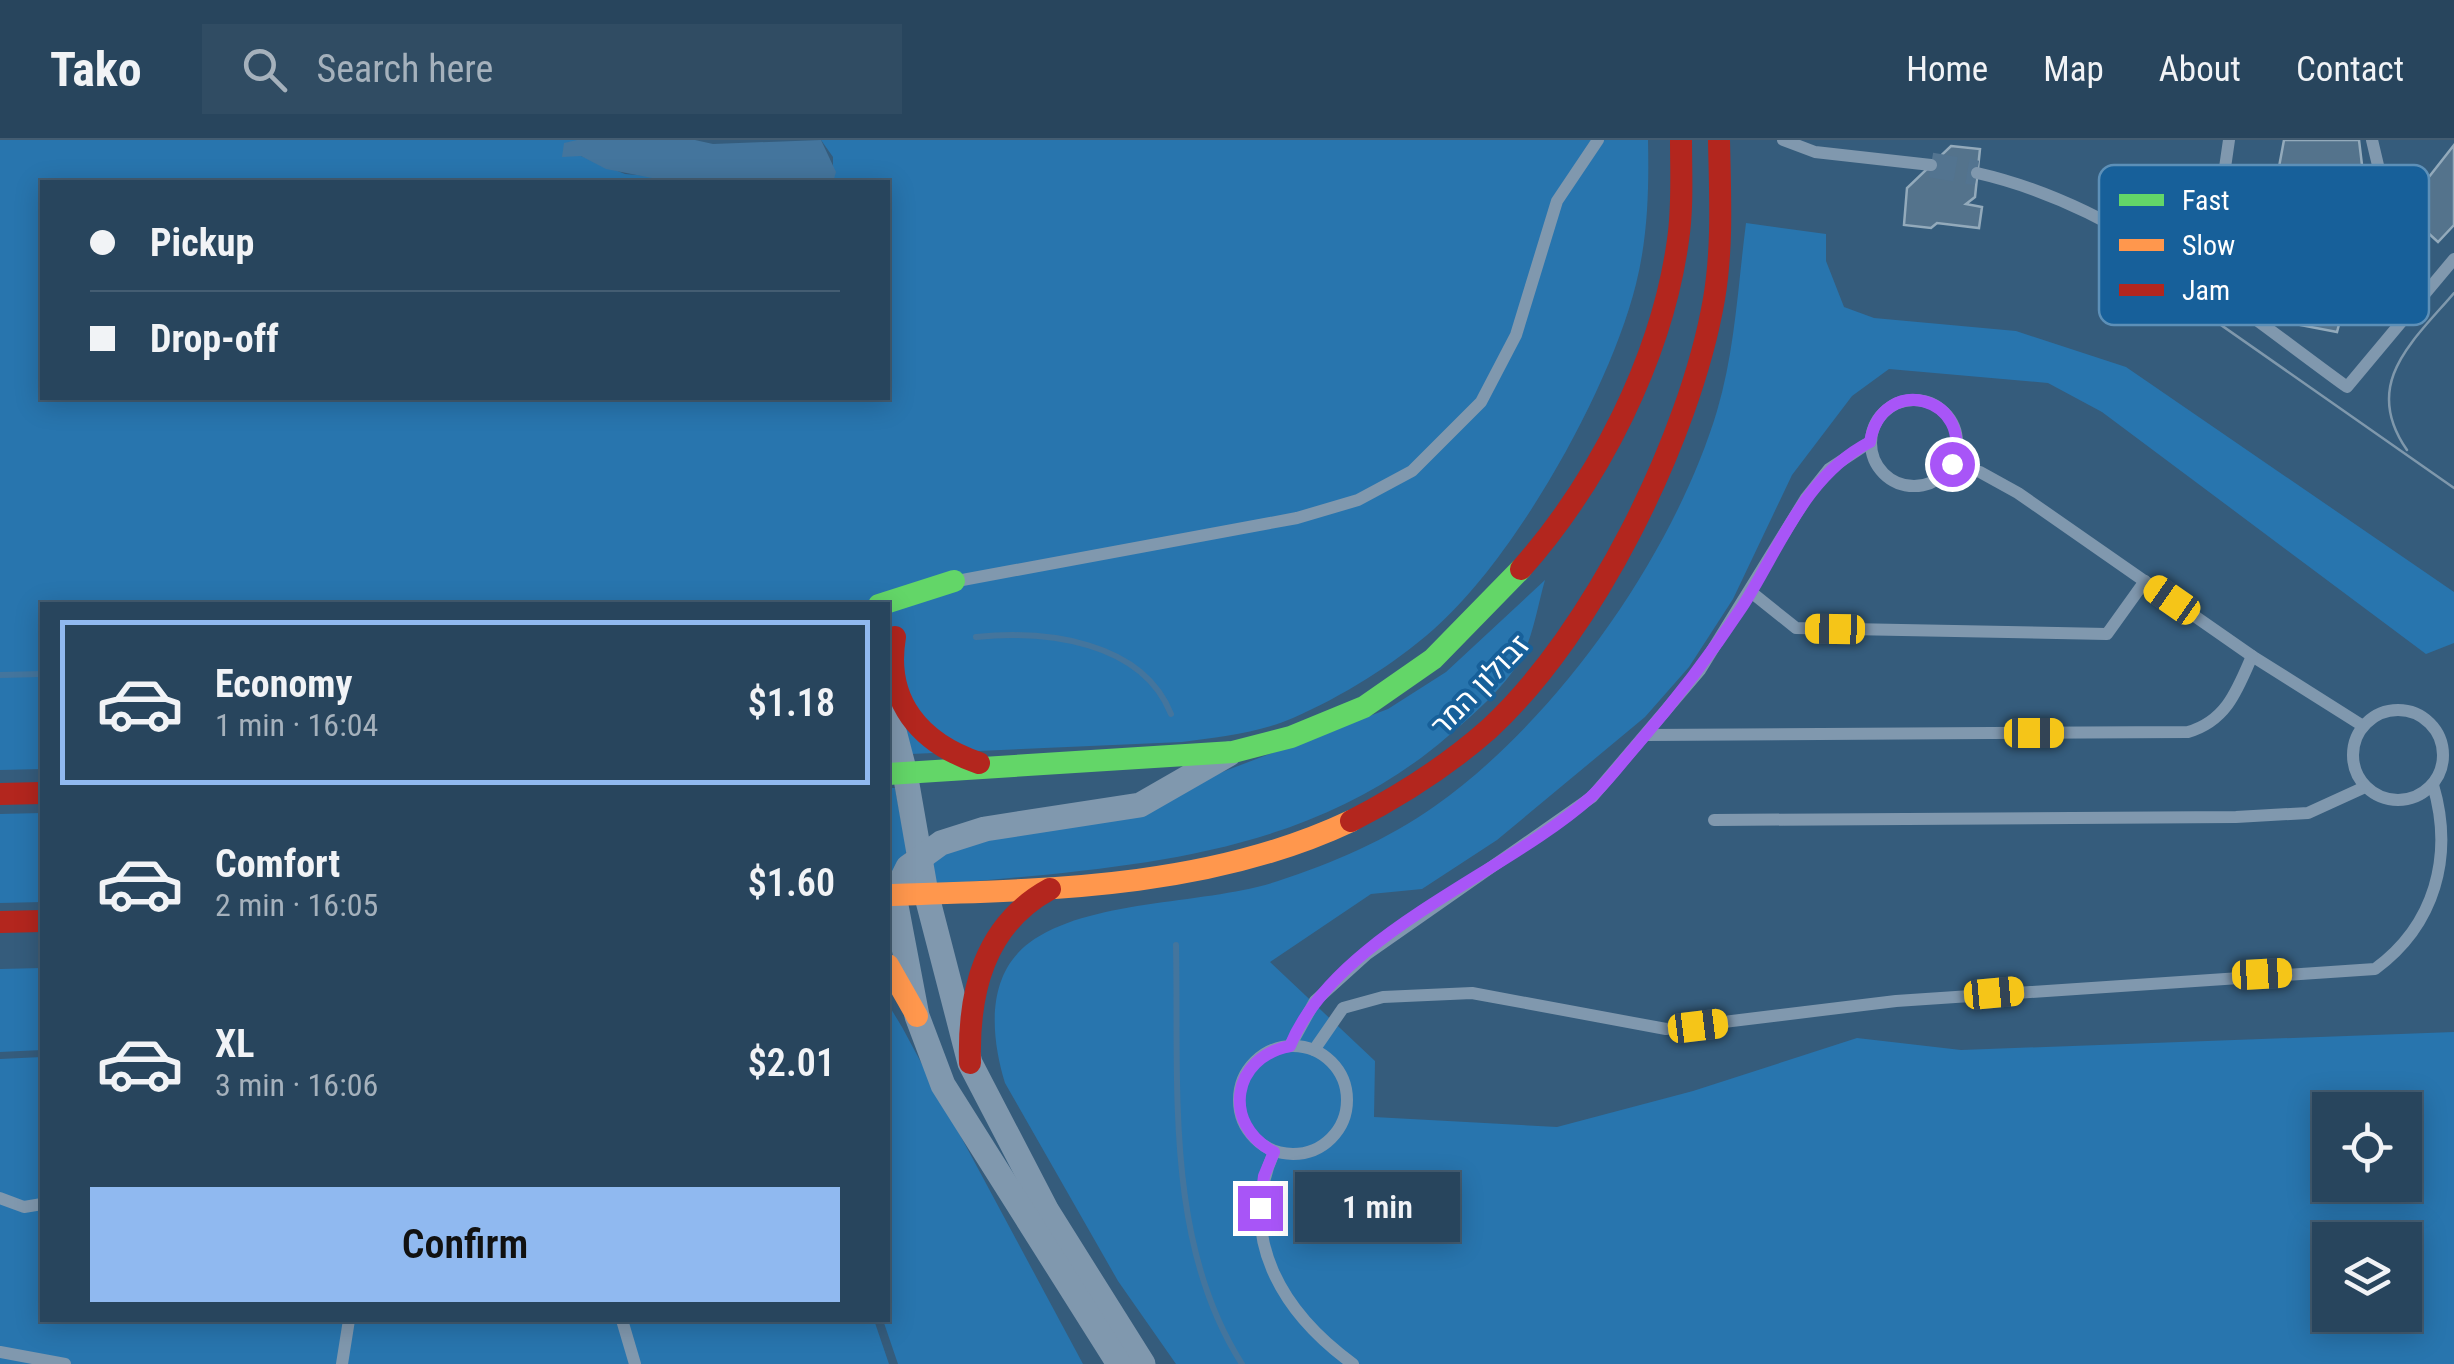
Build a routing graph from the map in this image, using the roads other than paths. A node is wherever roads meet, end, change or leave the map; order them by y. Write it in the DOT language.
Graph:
graph roads {
  1 [pos="1598,140"];
  2 [pos="1681,140"];
  3 [pos="1719,140"];
  4 [pos="1783,140"];
  5 [pos="2229,140"];
  6 [pos="2372,140"];
  7 [pos="1931,165"];
  8 [pos="2225,165"];
  9 [pos="2378,165"];
  10 [pos="1977,173"];
  11 [pos="2099,219"];
  12 [pos="2454,259"];
  13 [pos="2429,288"];
  14 [pos="2260,325"];
  15 [pos="2398,325"];
  16 [pos="1870,442"];
  17 [pos="1952,464"];
  18 [pos="954,581"];
  19 [pos="2145,582"];
  20 [pos="1752,592"];
  21 [pos="889,602"];
  22 [pos="891,646"];
  23 [pos="2252,656"];
  24 [pos="890,724"];
  25 [pos="2363,726"];
  26 [pos="1646,734"];
  27 [pos="1232,752"];
  28 [pos="1014,768"];
  29 [pos="896,774"];
  30 [pos="2433,784"];
  31 [pos="2366,787"];
  32 [pos="40,793"];
  33 [pos="0,794"];
  34 [pos="1714,820"];
  35 [pos="918,858"];
  36 [pos="1054,888"];
  37 [pos="926,893"];
  38 [pos="891,895"];
  39 [pos="40,921"];
  40 [pos="0,922"];
  41 [pos="890,969"];
  42 [pos="917,1016"];
  43 [pos="1290,1046"];
  44 [pos="1314,1050"];
  45 [pos="970,1062"];
  46 [pos="1274,1152"];
  47 [pos="0,1198"];
  48 [pos="40,1204"];
  49 [pos="349,1322"];
  50 [pos="623,1322"];
  51 [pos="0,1352"];
  52 [pos="65,1364"];
  53 [pos="342,1364"];
  54 [pos="635,1364"];
  55 [pos="1119,1364"];
  56 [pos="1143,1364"];
  57 [pos="1352,1364"];
  1 -- 18 [label="lane"];
  2 -- 27 [label="main road, זבולון המר"];
  3 -- 36 [label="main road, זבולון המר"];
  4 -- 7 [label="lane"];
  5 -- 8 [label="lane"];
  6 -- 9 [label="lane"];
  10 -- 11 [label="lane"];
  12 -- 13 [label="lane"];
  14 -- 15 [label="lane"];
  16 -- 17 [label="lane"];
  16 -- 17 [label="lane"];
  16 -- 20 [label="lane"];
  17 -- 19 [label="lane"];
  18 -- 21 [label="main road"];
  18 -- 22 [label="street"];
  19 -- 20 [label="lane"];
  19 -- 23 [label="lane"];
  20 -- 26 [label="lane"];
  22 -- 28 [label="main road"];
  23 -- 25 [label="lane"];
  23 -- 26 [label="lane"];
  24 -- 29 [label="street"];
  25 -- 30 [label="lane"];
  25 -- 31 [label="lane"];
  26 -- 43 [label="lane"];
  27 -- 28 [label="main road, זבולון המר"];
  27 -- 35 [label="street"];
  28 -- 29 [label="main road, זבולון המר"];
  29 -- 35 [label="street"];
  30 -- 31 [label="lane"];
  30 -- 44 [label="lane"];
  31 -- 34 [label="lane"];
  32 -- 33 [label="main road"];
  35 -- 37 [label="street"];
  35 -- 38 [label="street"];
  36 -- 37 [label="main road, זבולון המר"];
  36 -- 45 [label="main road"];
  37 -- 38 [label="main road, זבולון המר"];
  37 -- 45 [label="street"];
  38 -- 42 [label="street"];
  39 -- 40 [label="main road"];
  41 -- 42 [label="main road"];
  42 -- 55 [label="street"];
  43 -- 44 [label="lane"];
  43 -- 46 [label="lane"];
  44 -- 46 [label="lane"];
  45 -- 56 [label="street"];
  46 -- 57 [label="lane"];
  47 -- 48 [label="lane"];
  49 -- 53 [label="lane"];
  50 -- 54 [label="lane"];
  51 -- 52 [label="lane"];
}
